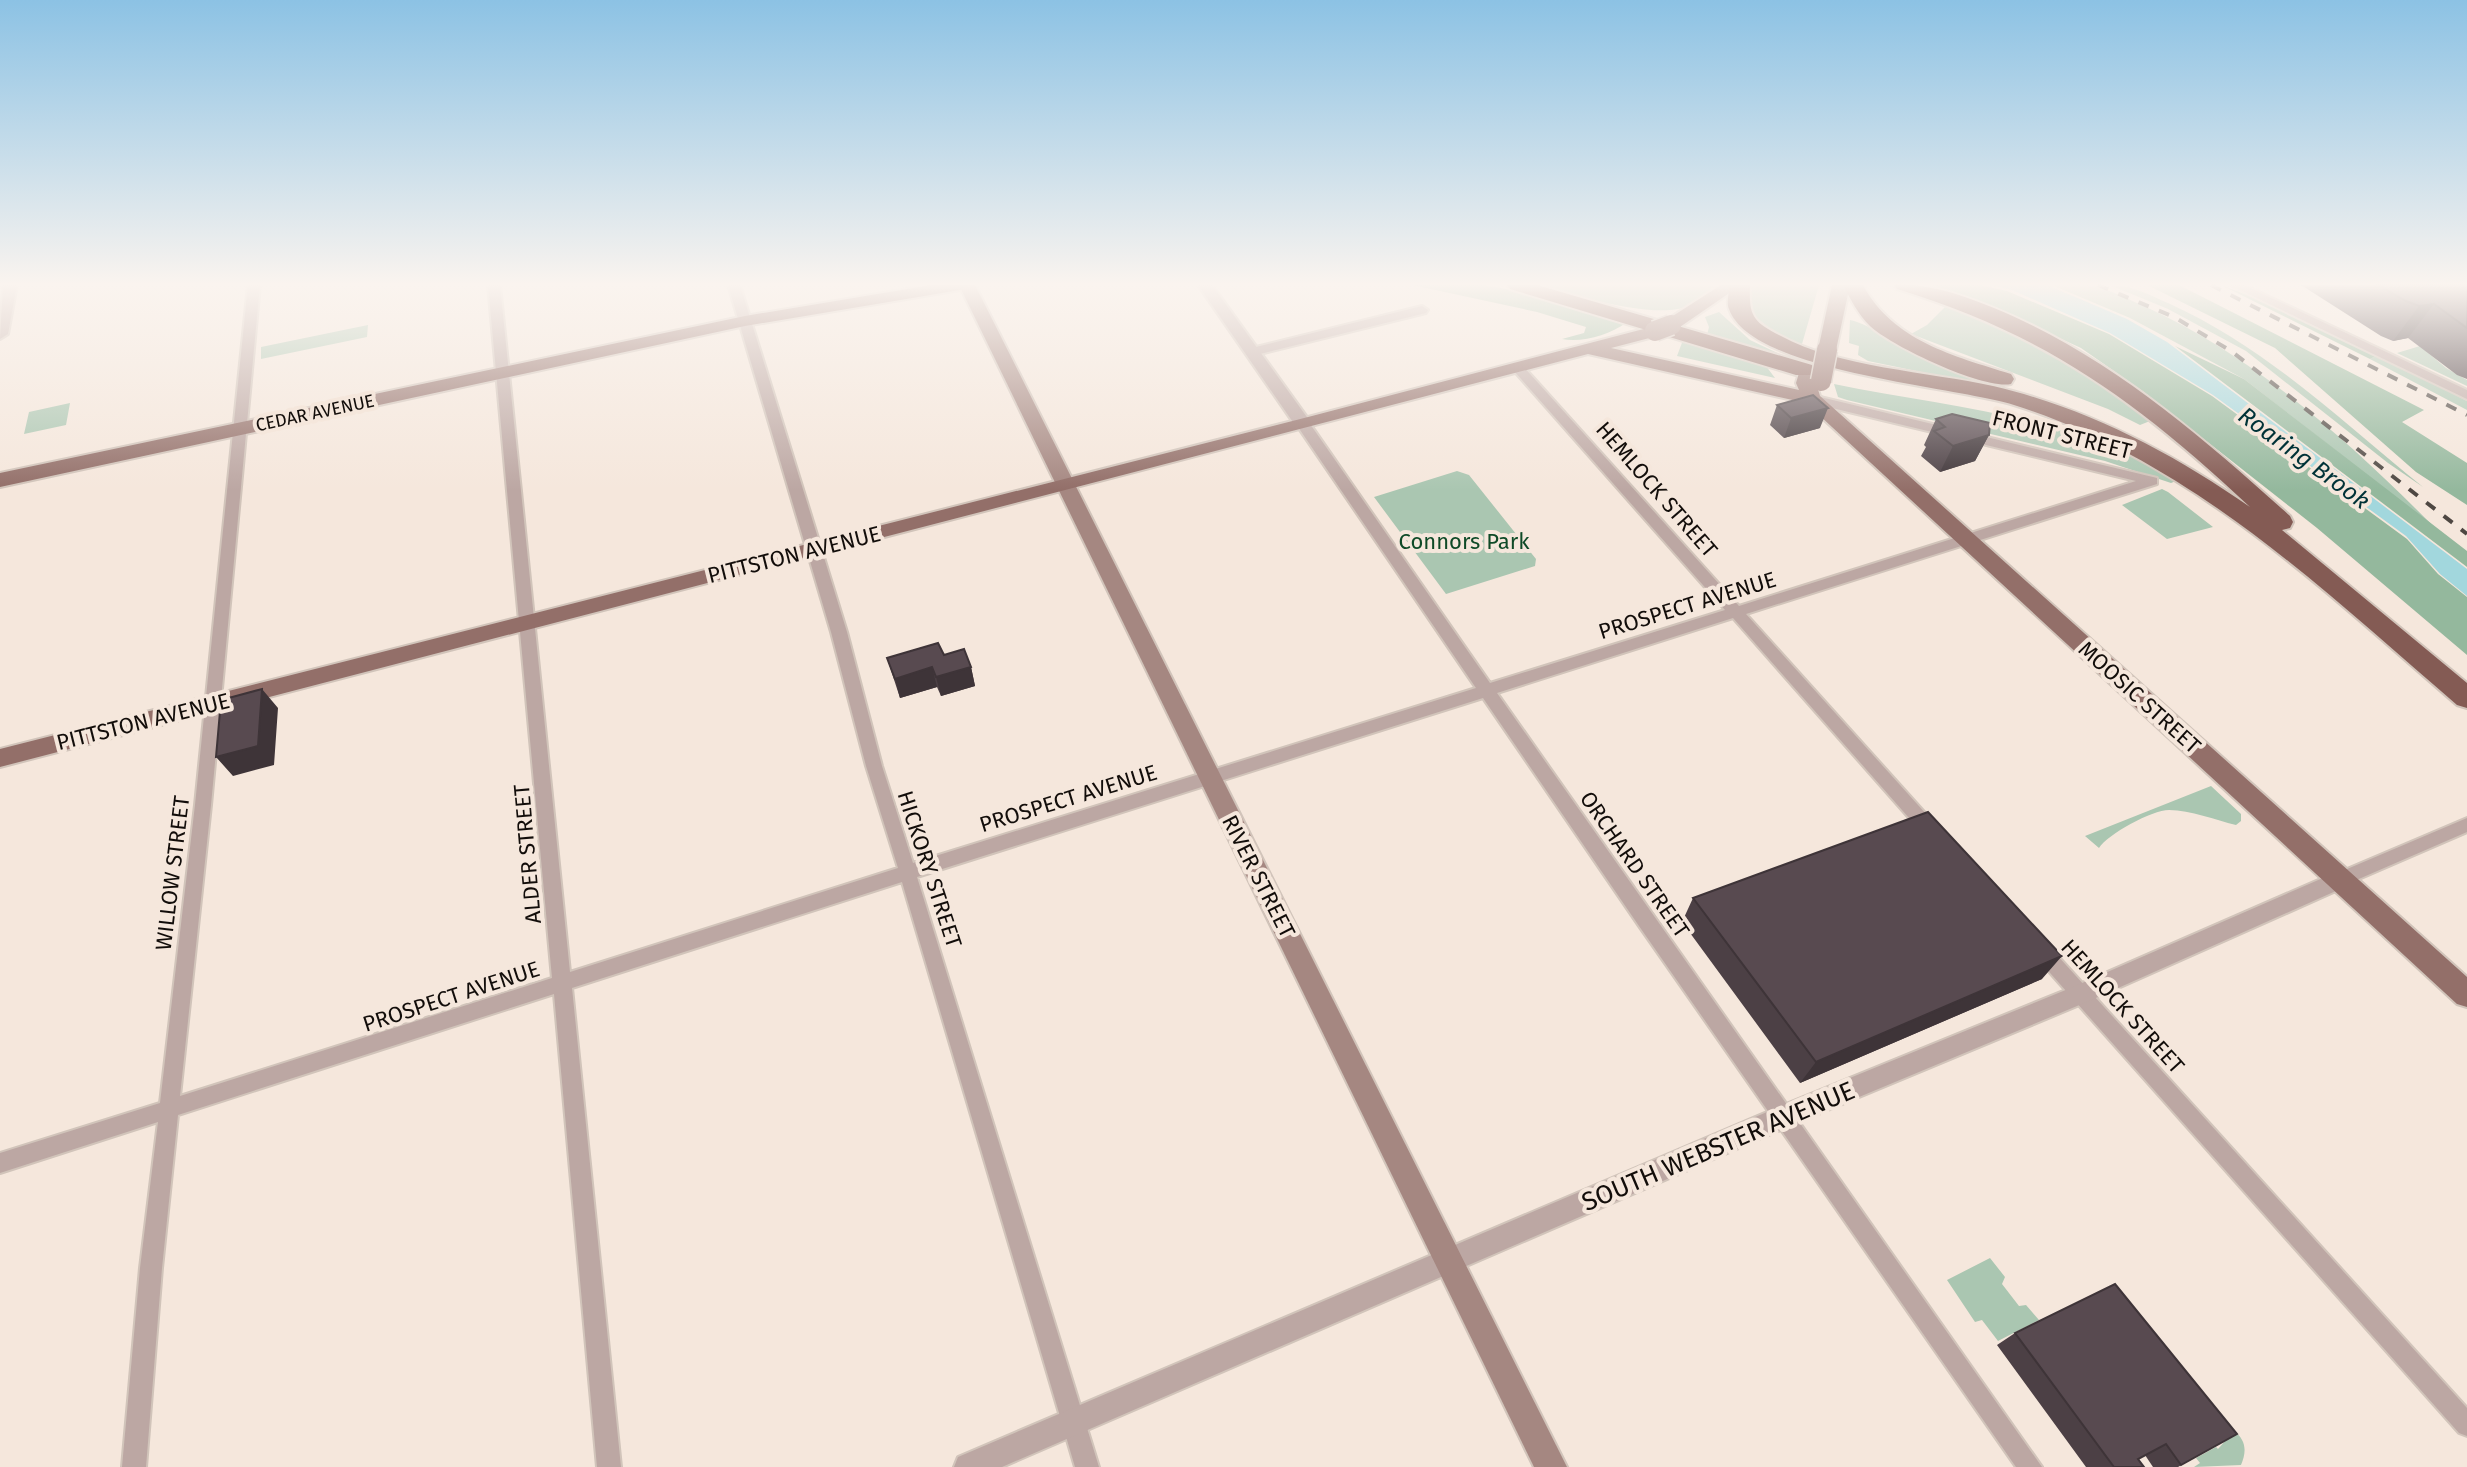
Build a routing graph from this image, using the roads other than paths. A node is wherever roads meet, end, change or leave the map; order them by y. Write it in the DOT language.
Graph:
graph roads {
  1 [pos="247,353"];
  2 [pos="500,353"];
  3 [pos="593,353"];
  4 [pos="755,353"];
  5 [pos="1001,353"];
  6 [pos="1253,353"];
  7 [pos="1568,353"];
  8 [pos="1619,353"];
  9 [pos="1748,353"];
  10 [pos="1809,353"];
  11 [pos="1819,353"];
  12 [pos="1936,353"];
  13 [pos="2071,353"];
  14 [pos="2380,353"];
  15 [pos="1518,368"];
  16 [pos="502,373"];
  17 [pos="1813,386"];
  18 [pos="2467,395"];
  19 [pos="1303,424"];
  20 [pos="240,429"];
  21 [pos="2177,468"];
  22 [pos="0,480"];
  23 [pos="2152,481"];
  24 [pos="1066,485"];
  25 [pos="1967,540"];
  26 [pos="814,549"];
  27 [pos="2320,558"];
  28 [pos="1736,614"];
  29 [pos="528,623"];
  30 [pos="2467,678"];
  31 [pos="1485,690"];
  32 [pos="2467,698"];
  33 [pos="213,703"];
  34 [pos="0,758"];
  35 [pos="1209,777"];
  36 [pos="2467,825"];
  37 [pos="1940,840"];
  38 [pos="909,872"];
  39 [pos="2339,880"];
  40 [pos="2030,938"];
  41 [pos="562,984"];
  42 [pos="2081,994"];
  43 [pos="2467,995"];
  44 [pos="170,1108"];
  45 [pos="1783,1117"];
  46 [pos="0,1163"];
  47 [pos="1450,1260"];
  48 [pos="1073,1422"];
  49 [pos="2467,1425"];
  50 [pos="134,1467"];
  51 [pos="609,1467"];
  52 [pos="968,1467"];
  53 [pos="1087,1467"];
  54 [pos="1551,1467"];
  55 [pos="2030,1467"];
  1 -- 20 [label="street, WILLOW STREET"];
  2 -- 16 [label="street, ALDER STREET"];
  3 -- 16 [label="main road, CEDAR AVENUE"];
  4 -- 26 [label="street, HICKORY STREET"];
  5 -- 24 [label="main road, RIVER STREET"];
  6 -- 19 [label="street, ORCHARD STREET"];
  7 -- 15 [label="main road, PITTSTON AVENUE"];
  8 -- 17 [label="main road, FRONT STREET"];
  9 -- 21 [label="highway"];
  10 -- 21 [label="highway"];
  11 -- 17 [label="main road, bridge"];
  12 -- 27 [label="highway"];
  13 -- 27 [label="highway"];
  14 -- 18 [label="street"];
  15 -- 19 [label="main road, PITTSTON AVENUE"];
  15 -- 28 [label="street, HEMLOCK STREET"];
  16 -- 20 [label="main road, CEDAR AVENUE"];
  16 -- 29 [label="street, ALDER STREET"];
  17 -- 23 [label="street, FRONT STREET"];
  17 -- 25 [label="main road, MOOSIC STREET"];
  19 -- 24 [label="main road, PITTSTON AVENUE"];
  19 -- 31 [label="street, ORCHARD STREET"];
  20 -- 22 [label="main road, CEDAR AVENUE"];
  20 -- 33 [label="street, WILLOW STREET"];
  21 -- 32 [label="highway"];
  23 -- 25 [label="street, PROSPECT AVENUE"];
  24 -- 26 [label="main road, PITTSTON AVENUE"];
  24 -- 35 [label="main road, RIVER STREET"];
  25 -- 28 [label="street, PROSPECT AVENUE"];
  25 -- 39 [label="main road, MOOSIC STREET"];
  26 -- 29 [label="main road, PITTSTON AVENUE"];
  26 -- 38 [label="street, HICKORY STREET"];
  27 -- 30 [label="highway"];
  28 -- 31 [label="street, PROSPECT AVENUE"];
  28 -- 37 [label="street, HEMLOCK STREET"];
  29 -- 33 [label="main road, PITTSTON AVENUE"];
  29 -- 41 [label="street, ALDER STREET"];
  31 -- 35 [label="street, PROSPECT AVENUE"];
  31 -- 45 [label="street, ORCHARD STREET"];
  33 -- 34 [label="main road, PITTSTON AVENUE"];
  33 -- 44 [label="street, WILLOW STREET"];
  35 -- 38 [label="street, PROSPECT AVENUE"];
  35 -- 47 [label="main road, RIVER STREET"];
  36 -- 39 [label="street, SOUTH WEBSTER AVENUE"];
  38 -- 41 [label="street, PROSPECT AVENUE"];
  38 -- 48 [label="street, HICKORY STREET"];
  39 -- 42 [label="street, SOUTH WEBSTER AVENUE"];
  39 -- 43 [label="main road, MOOSIC STREET"];
  40 -- 42 [label="street, HEMLOCK STREET"];
  41 -- 44 [label="street, PROSPECT AVENUE"];
  41 -- 51 [label="street, ALDER STREET"];
  42 -- 45 [label="street, SOUTH WEBSTER AVENUE"];
  42 -- 49 [label="street, HEMLOCK STREET"];
  44 -- 46 [label="street, PROSPECT AVENUE"];
  44 -- 50 [label="street, WILLOW STREET"];
  45 -- 47 [label="street, SOUTH WEBSTER AVENUE"];
  45 -- 55 [label="street, ORCHARD STREET"];
  47 -- 48 [label="street, SOUTH WEBSTER AVENUE"];
  47 -- 54 [label="main road, RIVER STREET"];
  48 -- 52 [label="street, SOUTH WEBSTER AVENUE"];
  48 -- 53 [label="street, HICKORY STREET"];
}
